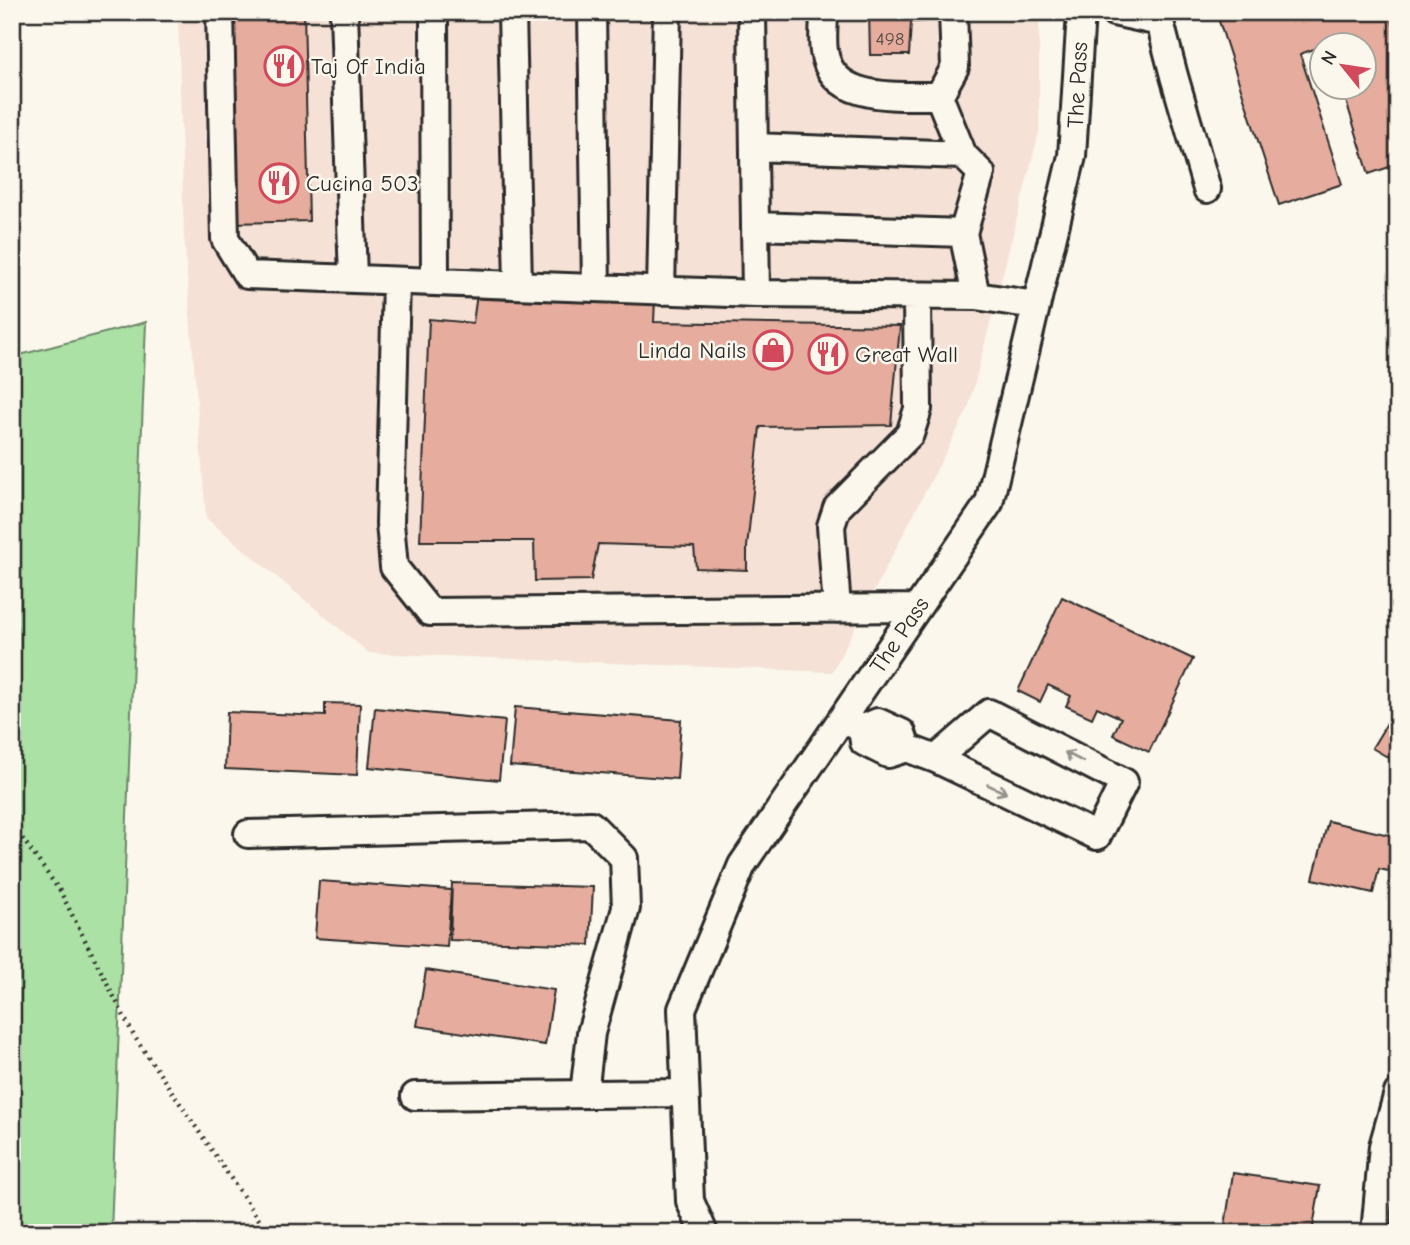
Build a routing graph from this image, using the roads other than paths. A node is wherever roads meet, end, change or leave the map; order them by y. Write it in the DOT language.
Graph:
graph roads {
  1 [pos="220,12"];
  2 [pos="344,12"];
  3 [pos="434,12"];
  4 [pos="512,12"];
  5 [pos="592,12"];
  6 [pos="667,12"];
  7 [pos="752,12"];
  8 [pos="824,12"];
  9 [pos="953,12"];
  10 [pos="1081,12"];
  11 [pos="1114,12"];
  12 [pos="1161,17"];
  13 [pos="939,96"];
  14 [pos="754,147"];
  15 [pos="963,155"];
  16 [pos="1207,189"];
  17 [pos="755,226"];
  18 [pos="963,233"];
  19 [pos="353,279"];
  20 [pos="396,281"];
  21 [pos="435,282"];
  22 [pos="518,285"];
  23 [pos="596,288"];
  24 [pos="661,291"];
  25 [pos="756,294"];
  26 [pos="917,296"];
  27 [pos="975,296"];
  28 [pos="1036,305"];
  29 [pos="917,608"];
  30 [pos="837,609"];
  31 [pos="852,724"];
  32 [pos="936,760"];
  33 [pos="248,834"];
  34 [pos="685,1093"];
  35 [pos="1398,1093"];
  36 [pos="584,1094"];
  37 [pos="415,1096"];
  38 [pos="704,1233"];
  39 [pos="1375,1233"];
  1 -- 19 [label="street"];
  2 -- 19 [label="street"];
  3 -- 21 [label="street"];
  4 -- 22 [label="street"];
  5 -- 23 [label="street"];
  6 -- 24 [label="street"];
  7 -- 14 [label="street"];
  8 -- 13 [label="street"];
  9 -- 13 [label="street"];
  10 -- 28 [label="street, The Pass"];
  11 -- 12 [label="street"];
  12 -- 16 [label="street"];
  13 -- 15 [label="street"];
  14 -- 15 [label="street"];
  14 -- 17 [label="street"];
  15 -- 18 [label="street"];
  17 -- 18 [label="street"];
  17 -- 25 [label="street"];
  18 -- 27 [label="street"];
  19 -- 20 [label="street"];
  20 -- 21 [label="street"];
  20 -- 30 [label="street"];
  21 -- 22 [label="street"];
  22 -- 23 [label="street"];
  23 -- 24 [label="street"];
  24 -- 25 [label="street"];
  25 -- 26 [label="street"];
  26 -- 27 [label="street"];
  26 -- 30 [label="street"];
  27 -- 28 [label="street"];
  28 -- 29 [label="street, The Pass"];
  29 -- 30 [label="street"];
  29 -- 31 [label="street, The Pass"];
  31 -- 32 [label="street"];
  31 -- 34 [label="street, The Pass"];
  32 -- 32 [label="street, one-way"];
  33 -- 36 [label="street"];
  34 -- 36 [label="street"];
  34 -- 38 [label="street, The Pass"];
  35 -- 39 [label="street"];
  36 -- 37 [label="street"];
}
